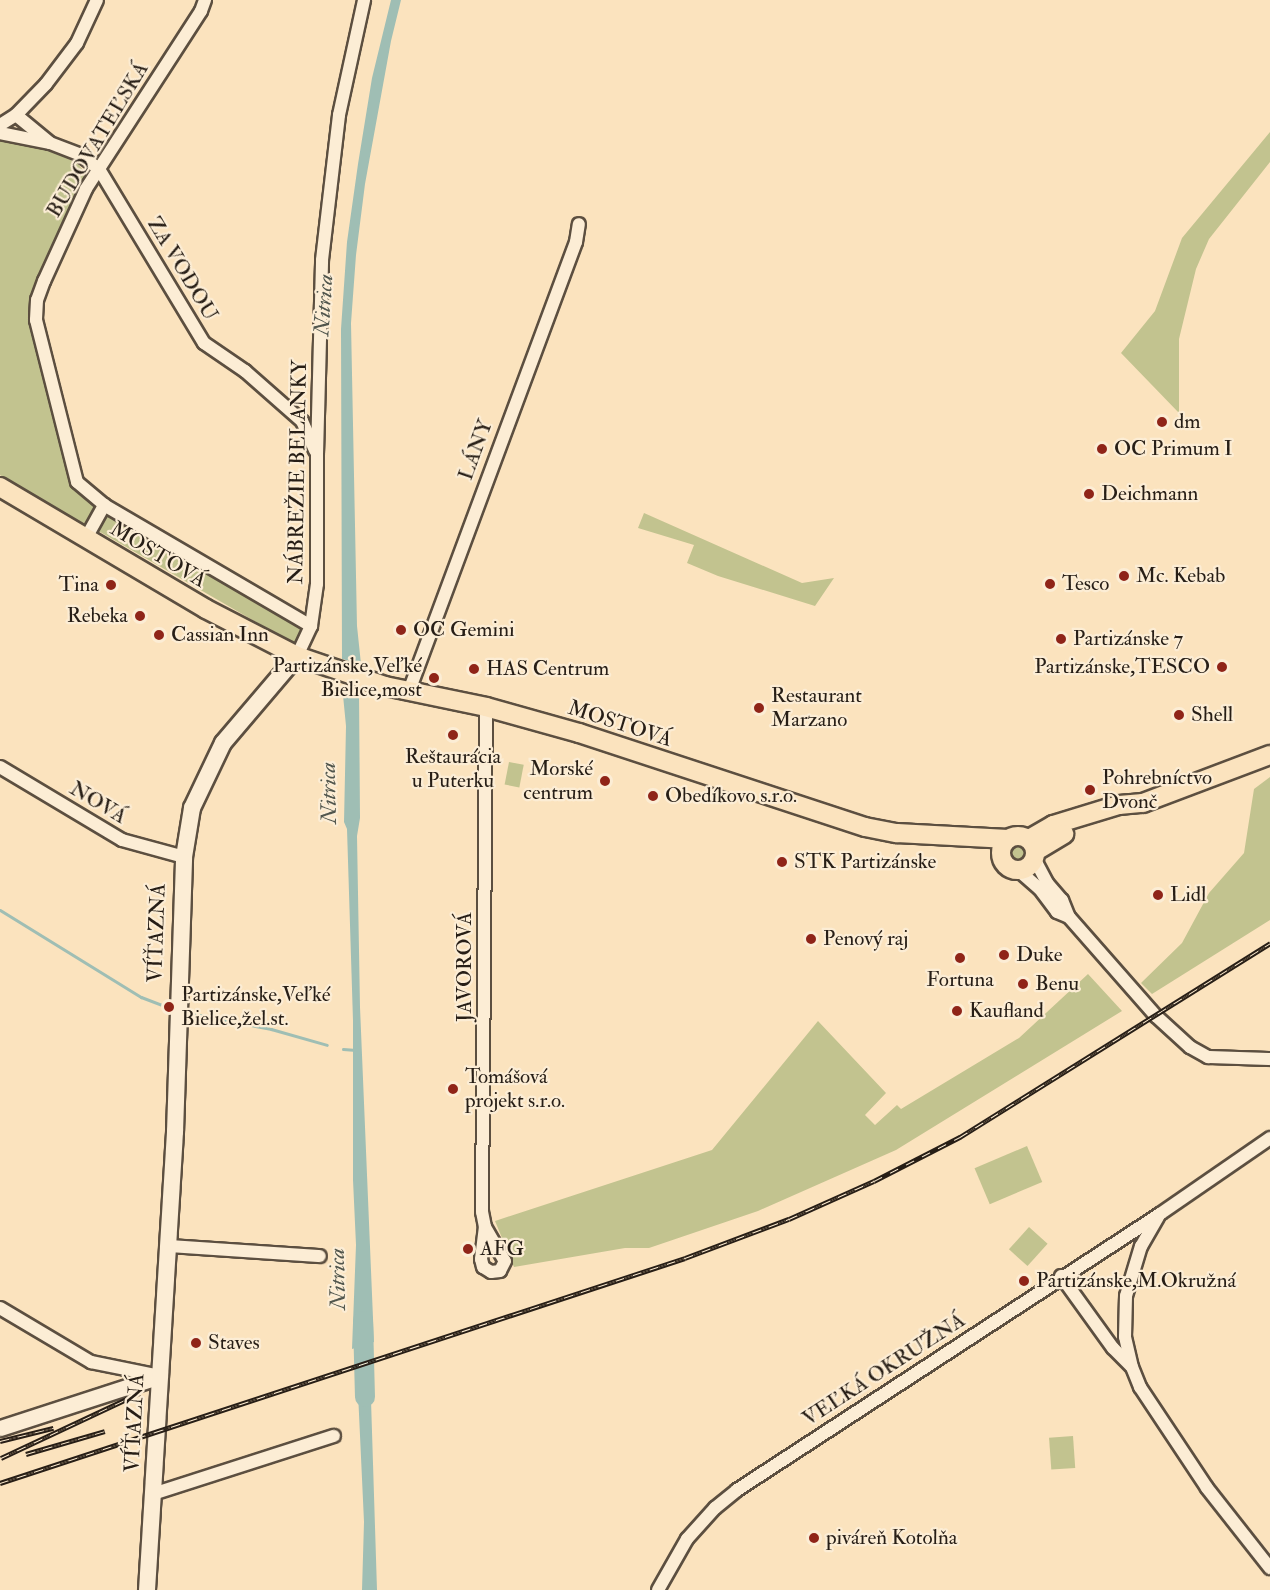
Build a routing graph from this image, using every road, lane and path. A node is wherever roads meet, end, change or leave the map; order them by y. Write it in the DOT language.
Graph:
graph roads {
  1 [pos="97,0"];
  2 [pos="205,0"];
  3 [pos="364,0"];
  4 [pos="16,115"];
  5 [pos="0,125"];
  6 [pos="0,134"];
  7 [pos="50,143"];
  8 [pos="99,169"];
  9 [pos="579,224"];
  10 [pos="317,454"];
  11 [pos="0,487"];
  12 [pos="104,505"];
  13 [pos="86,538"];
  14 [pos="311,626"];
  15 [pos="297,656"];
  16 [pos="409,691"];
  17 [pos="486,706"];
  18 [pos="1270,755"];
  19 [pos="0,767"];
  20 [pos="1005,846"];
  21 [pos="1033,850"];
  22 [pos="184,858"];
  23 [pos="1018,870"];
  24 [pos="1069,917"];
  25 [pos="1270,1059"];
  26 [pos="1269,1139"];
  27 [pos="1160,1214"];
  28 [pos="485,1227"];
  29 [pos="168,1246"];
  30 [pos="320,1256"];
  31 [pos="1061,1276"];
  32 [pos="0,1308"];
  33 [pos="1131,1367"];
  34 [pos="160,1376"];
  35 [pos="0,1428"];
  36 [pos="334,1436"];
  37 [pos="153,1494"];
  38 [pos="1270,1568"];
  39 [pos="147,1590"];
  40 [pos="658,1590"];
  1 -- 4 [label="street"];
  2 -- 8 [label="street, BUDOVATEĽSKÁ"];
  3 -- 10 [label="street, NÁBREŽIE BELANKY"];
  4 -- 5 [label="street"];
  4 -- 7 [label="street"];
  6 -- 7 [label="street"];
  7 -- 8 [label="street"];
  8 -- 10 [label="street, ZA VODOU"];
  8 -- 12 [label="street, BUDOVATEĽSKÁ"];
  9 -- 16 [label="street, LÁNY"];
  10 -- 14 [label="street, NÁBREŽIE BELANKY"];
  11 -- 13 [label="main road, MOSTOVÁ"];
  12 -- 13 [label="street"];
  12 -- 14 [label="street, BUDOVATEĽSKÁ"];
  13 -- 15 [label="main road, MOSTOVÁ"];
  14 -- 15 [label="street, NÁBREŽIE BELANKY"];
  15 -- 16 [label="main road, MOSTOVÁ"];
  15 -- 22 [label="main road, VÍŤAZNÁ"];
  16 -- 17 [label="main road, MOSTOVÁ"];
  17 -- 20 [label="main road, MOSTOVÁ"];
  17 -- 28 [label="street, JAVOROVÁ"];
  18 -- 21 [label="main road"];
  19 -- 22 [label="street, NOVÁ"];
  20 -- 21 [label="main road"];
  20 -- 23 [label="main road"];
  21 -- 23 [label="main road"];
  21 -- 24 [label="street"];
  22 -- 29 [label="main road, VÍŤAZNÁ"];
  23 -- 24 [label="street"];
  24 -- 25 [label="street"];
  26 -- 27 [label="street, VEĽKÁ OKRUŽNÁ"];
  27 -- 31 [label="street, VEĽKÁ OKRUŽNÁ"];
  27 -- 33 [label="street"];
  29 -- 30 [label="street"];
  29 -- 34 [label="main road, VÍŤAZNÁ"];
  31 -- 33 [label="street"];
  31 -- 40 [label="street, VEĽKÁ OKRUŽNÁ"];
  32 -- 34 [label="street"];
  33 -- 38 [label="street"];
  34 -- 35 [label="street"];
  34 -- 37 [label="main road, VÍŤAZNÁ"];
  36 -- 37 [label="street, VÍŤAZNÁ"];
  37 -- 39 [label="main road, VÍŤAZNÁ"];
}
